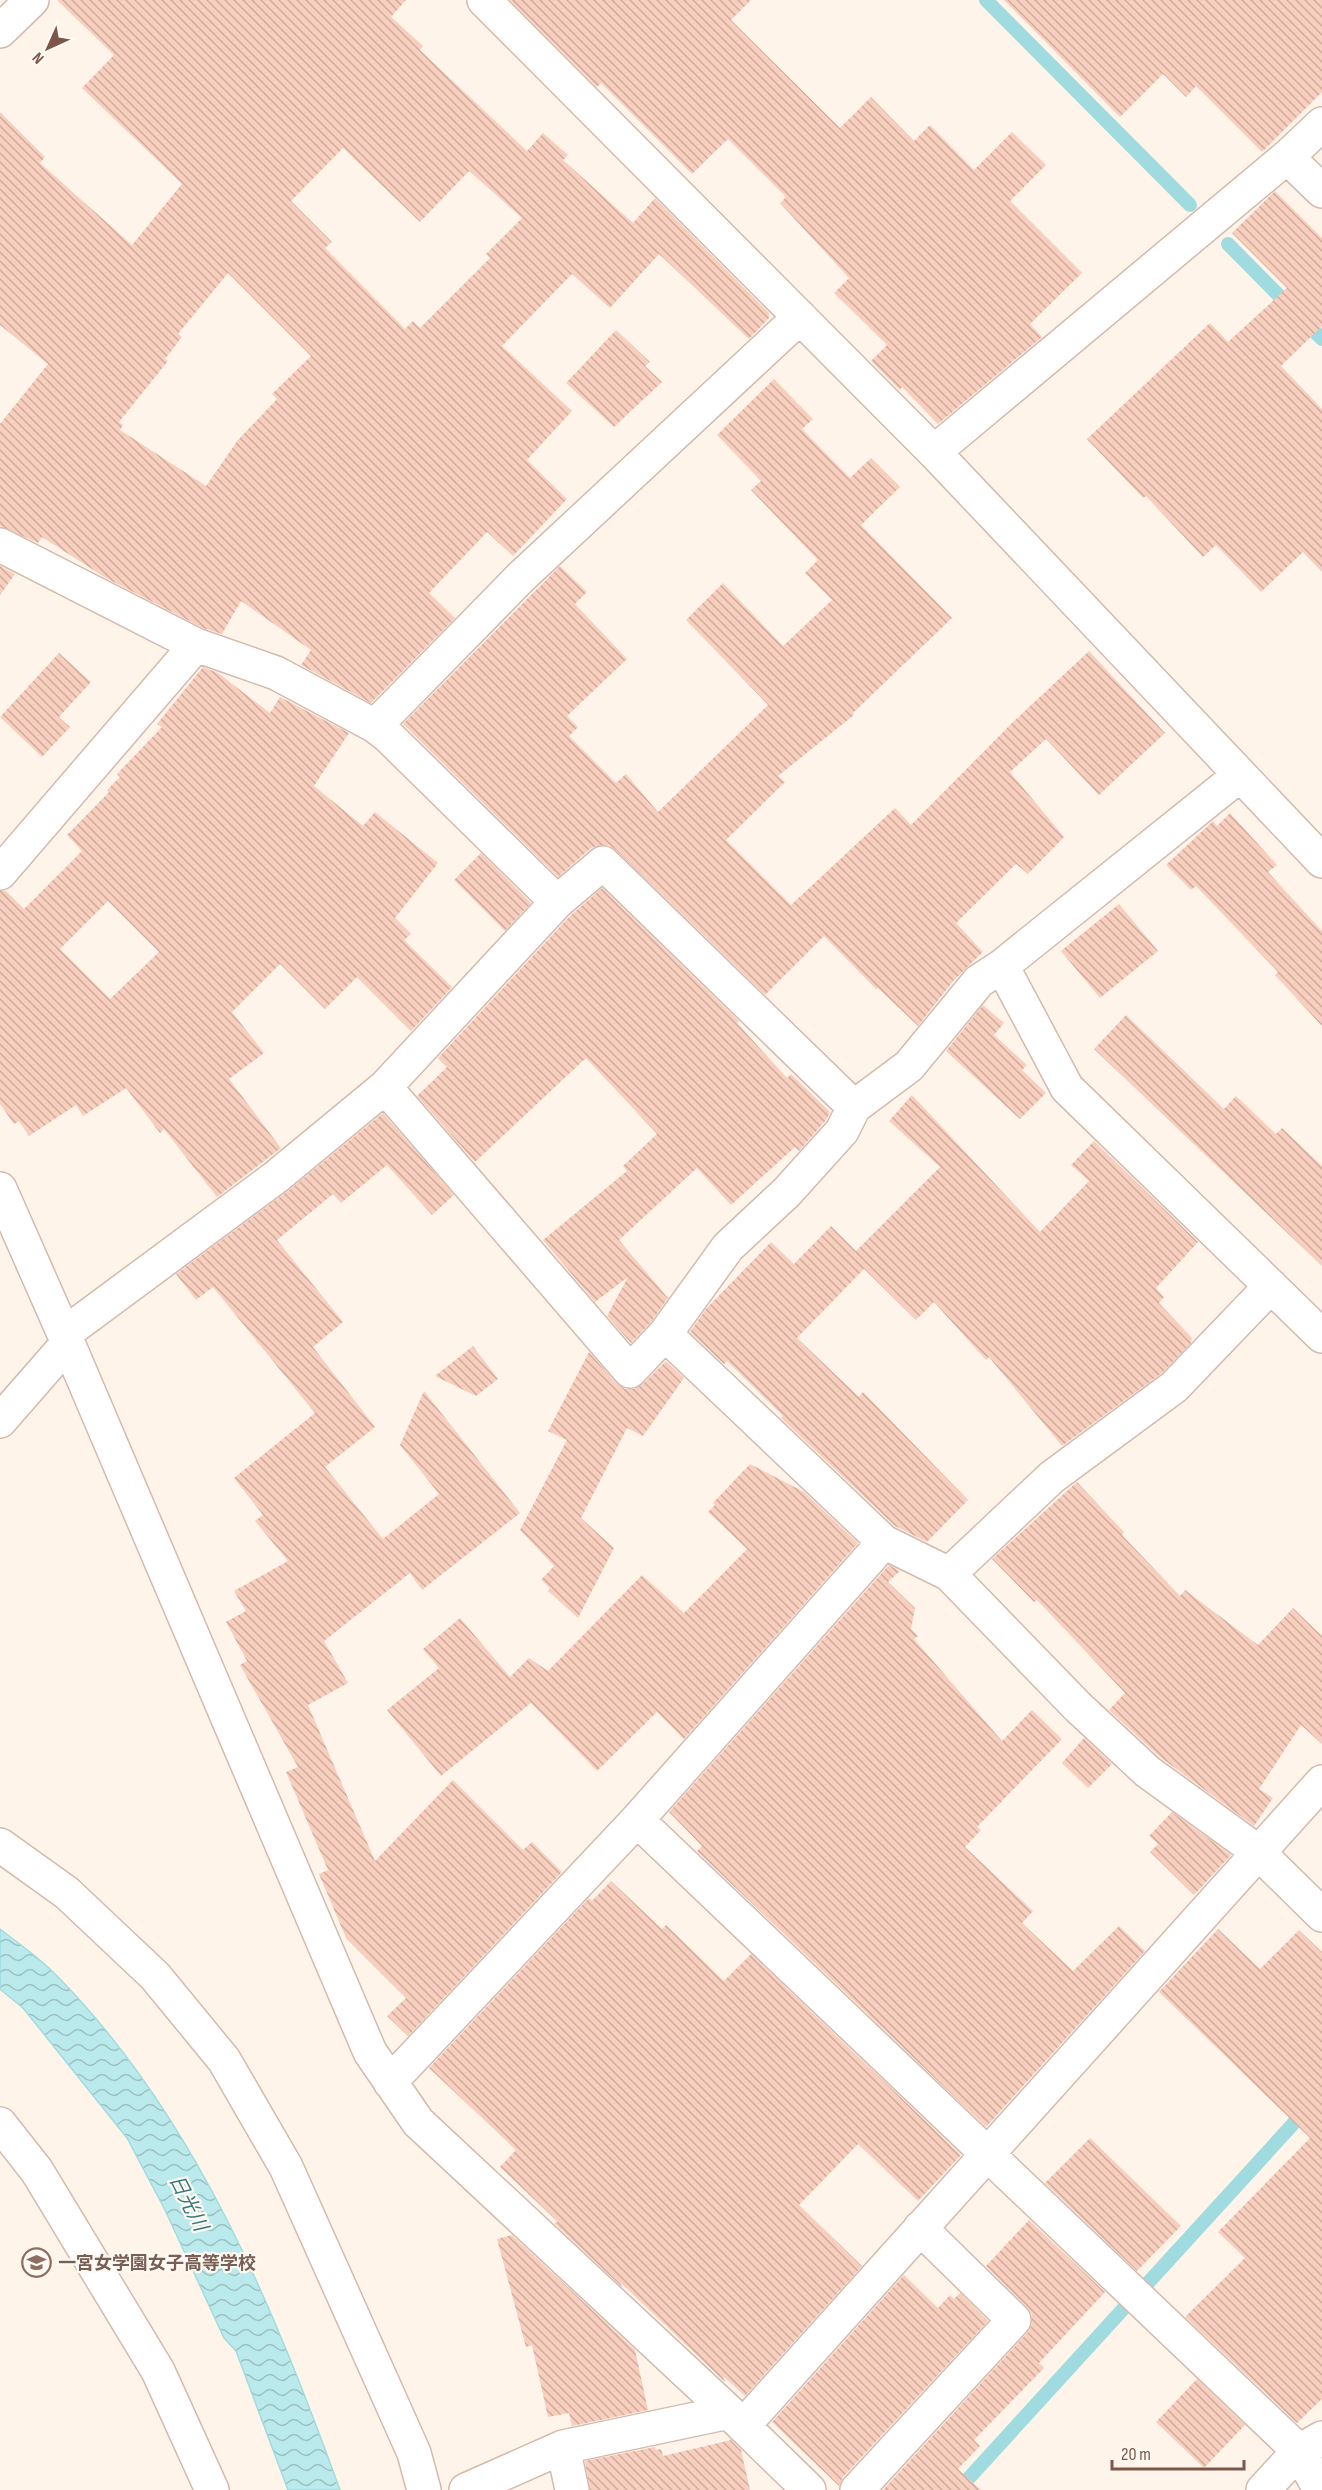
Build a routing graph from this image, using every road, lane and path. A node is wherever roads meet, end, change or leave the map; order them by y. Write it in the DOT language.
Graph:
graph roads {
  1 [pos="32,0"];
  2 [pos="484,0"];
  3 [pos="0,31"];
  4 [pos="1322,124"];
  5 [pos="1287,157"];
  6 [pos="1322,191"];
  7 [pos="800,316"];
  8 [pos="934,452"];
  9 [pos="0,545"];
  10 [pos="196,645"];
  11 [pos="375,726"];
  12 [pos="1240,775"];
  13 [pos="1322,861"];
  14 [pos="0,873"];
  15 [pos="557,902"];
  16 [pos="1002,966"];
  17 [pos="385,1087"];
  18 [pos="854,1107"];
  19 [pos="0,1189"];
  20 [pos="1271,1286"];
  21 [pos="665,1334"];
  22 [pos="1322,1336"];
  23 [pos="66,1339"];
  24 [pos="0,1421"];
  25 [pos="884,1542"];
  26 [pos="949,1574"];
  27 [pos="1322,1782"];
  28 [pos="637,1820"];
  29 [pos="0,1845"];
  30 [pos="1257,1851"];
  31 [pos="1322,1915"];
  32 [pos="390,2082"];
  33 [pos="0,2124"];
  34 [pos="986,2155"];
  35 [pos="920,2228"];
  36 [pos="736,2419"];
  37 [pos="1310,2444"];
  38 [pos="562,2447"];
  39 [pos="212,2490"];
  40 [pos="424,2490"];
  41 [pos="466,2490"];
  42 [pos="572,2490"];
  43 [pos="810,2490"];
  44 [pos="857,2490"];
  45 [pos="1263,2490"];
  46 [pos="1320,2490"];
  1 -- 3 [label="street"];
  2 -- 7 [label="street"];
  4 -- 5 [label="street"];
  5 -- 6 [label="street"];
  5 -- 8 [label="street"];
  7 -- 8 [label="street"];
  7 -- 11 [label="street"];
  8 -- 12 [label="street"];
  9 -- 10 [label="street"];
  10 -- 11 [label="street"];
  10 -- 14 [label="street"];
  11 -- 15 [label="street"];
  12 -- 13 [label="street"];
  12 -- 16 [label="street"];
  15 -- 17 [label="street"];
  15 -- 18 [label="street"];
  16 -- 18 [label="street"];
  16 -- 20 [label="street"];
  17 -- 21 [label="street"];
  17 -- 23 [label="street"];
  18 -- 21 [label="street"];
  19 -- 23 [label="street"];
  20 -- 22 [label="street"];
  20 -- 26 [label="street"];
  21 -- 25 [label="street"];
  23 -- 24 [label="street"];
  23 -- 32 [label="street"];
  25 -- 26 [label="street"];
  25 -- 28 [label="street"];
  26 -- 30 [label="street"];
  27 -- 30 [label="street"];
  28 -- 32 [label="street"];
  28 -- 34 [label="street"];
  29 -- 40 [label="street"];
  30 -- 31 [label="street"];
  30 -- 34 [label="street"];
  32 -- 36 [label="street"];
  33 -- 39 [label="street"];
  34 -- 35 [label="street"];
  34 -- 37 [label="street"];
  35 -- 36 [label="street"];
  35 -- 44 [label="street"];
  36 -- 38 [label="street"];
  36 -- 43 [label="street"];
  37 -- 45 [label="street"];
  37 -- 46 [label="street"];
  38 -- 41 [label="street"];
  38 -- 42 [label="street"];
}
